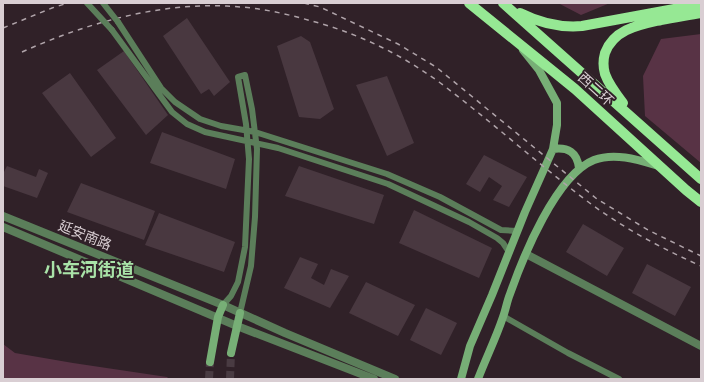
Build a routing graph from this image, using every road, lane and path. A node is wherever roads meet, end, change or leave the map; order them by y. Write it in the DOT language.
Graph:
graph roads {
  1 [pos="87,3"];
  2 [pos="103,3"];
  3 [pos="469,3"];
  4 [pos="701,4"];
  5 [pos="505,5"];
  6 [pos="701,13"];
  7 [pos="518,43"];
  8 [pos="632,116"];
  9 [pos="246,130"];
  10 [pos="255,132"];
  11 [pos="247,140"];
  12 [pos="256,143"];
  13 [pos="553,149"];
  14 [pos="660,166"];
  15 [pos="579,168"];
  16 [pos="701,179"];
  17 [pos="686,190"];
  18 [pos="701,202"];
  19 [pos="701,210"];
  20 [pos="3,216"];
  21 [pos="3,227"];
  22 [pos="517,231"];
  23 [pos="509,252"];
  24 [pos="526,254"];
  25 [pos="223,305"];
  26 [pos="240,313"];
  27 [pos="218,316"];
  28 [pos="503,316"];
  29 [pos="237,326"];
  30 [pos="701,346"];
  31 [pos="231,353"];
  32 [pos="210,362"];
  33 [pos="374,379"];
  34 [pos="395,379"];
  35 [pos="461,379"];
  36 [pos="478,379"];
  37 [pos="619,379"];
  1 -- 11 [label="street, bridge"];
  2 -- 9 [label="street, bridge"];
  3 -- 7 [label="highway, 西二环"];
  4 -- 5 [label="highway"];
  5 -- 8 [label="highway, 西二环"];
  6 -- 8 [label="highway"];
  7 -- 13 [label="main road"];
  7 -- 14 [label="highway, 西二环"];
  8 -- 16 [label="highway, 西二环"];
  9 -- 10 [label="street"];
  9 -- 10 [label="street"];
  9 -- 11 [label="street"];
  10 -- 12 [label="street"];
  10 -- 22 [label="street"];
  11 -- 12 [label="street"];
  11 -- 25 [label="street"];
  12 -- 23 [label="street"];
  12 -- 26 [label="street"];
  13 -- 15 [label="main road"];
  13 -- 22 [label="main road"];
  14 -- 15 [label="main road"];
  14 -- 17 [label="highway, 西二环"];
  15 -- 24 [label="main road"];
  17 -- 18 [label="highway, 西二环"];
  17 -- 19 [label="highway"];
  20 -- 25 [label="street, 延安南路"];
  21 -- 27 [label="street"];
  22 -- 23 [label="main road"];
  23 -- 35 [label="main road"];
  24 -- 28 [label="main road"];
  24 -- 30 [label="street"];
  25 -- 26 [label="street, 延安南路"];
  25 -- 27 [label="main road"];
  26 -- 29 [label="main road"];
  26 -- 34 [label="street, 延安南路"];
  27 -- 29 [label="street"];
  27 -- 32 [label="main road"];
  28 -- 36 [label="main road"];
  28 -- 37 [label="street"];
  29 -- 31 [label="main road"];
  29 -- 33 [label="street"];
}
